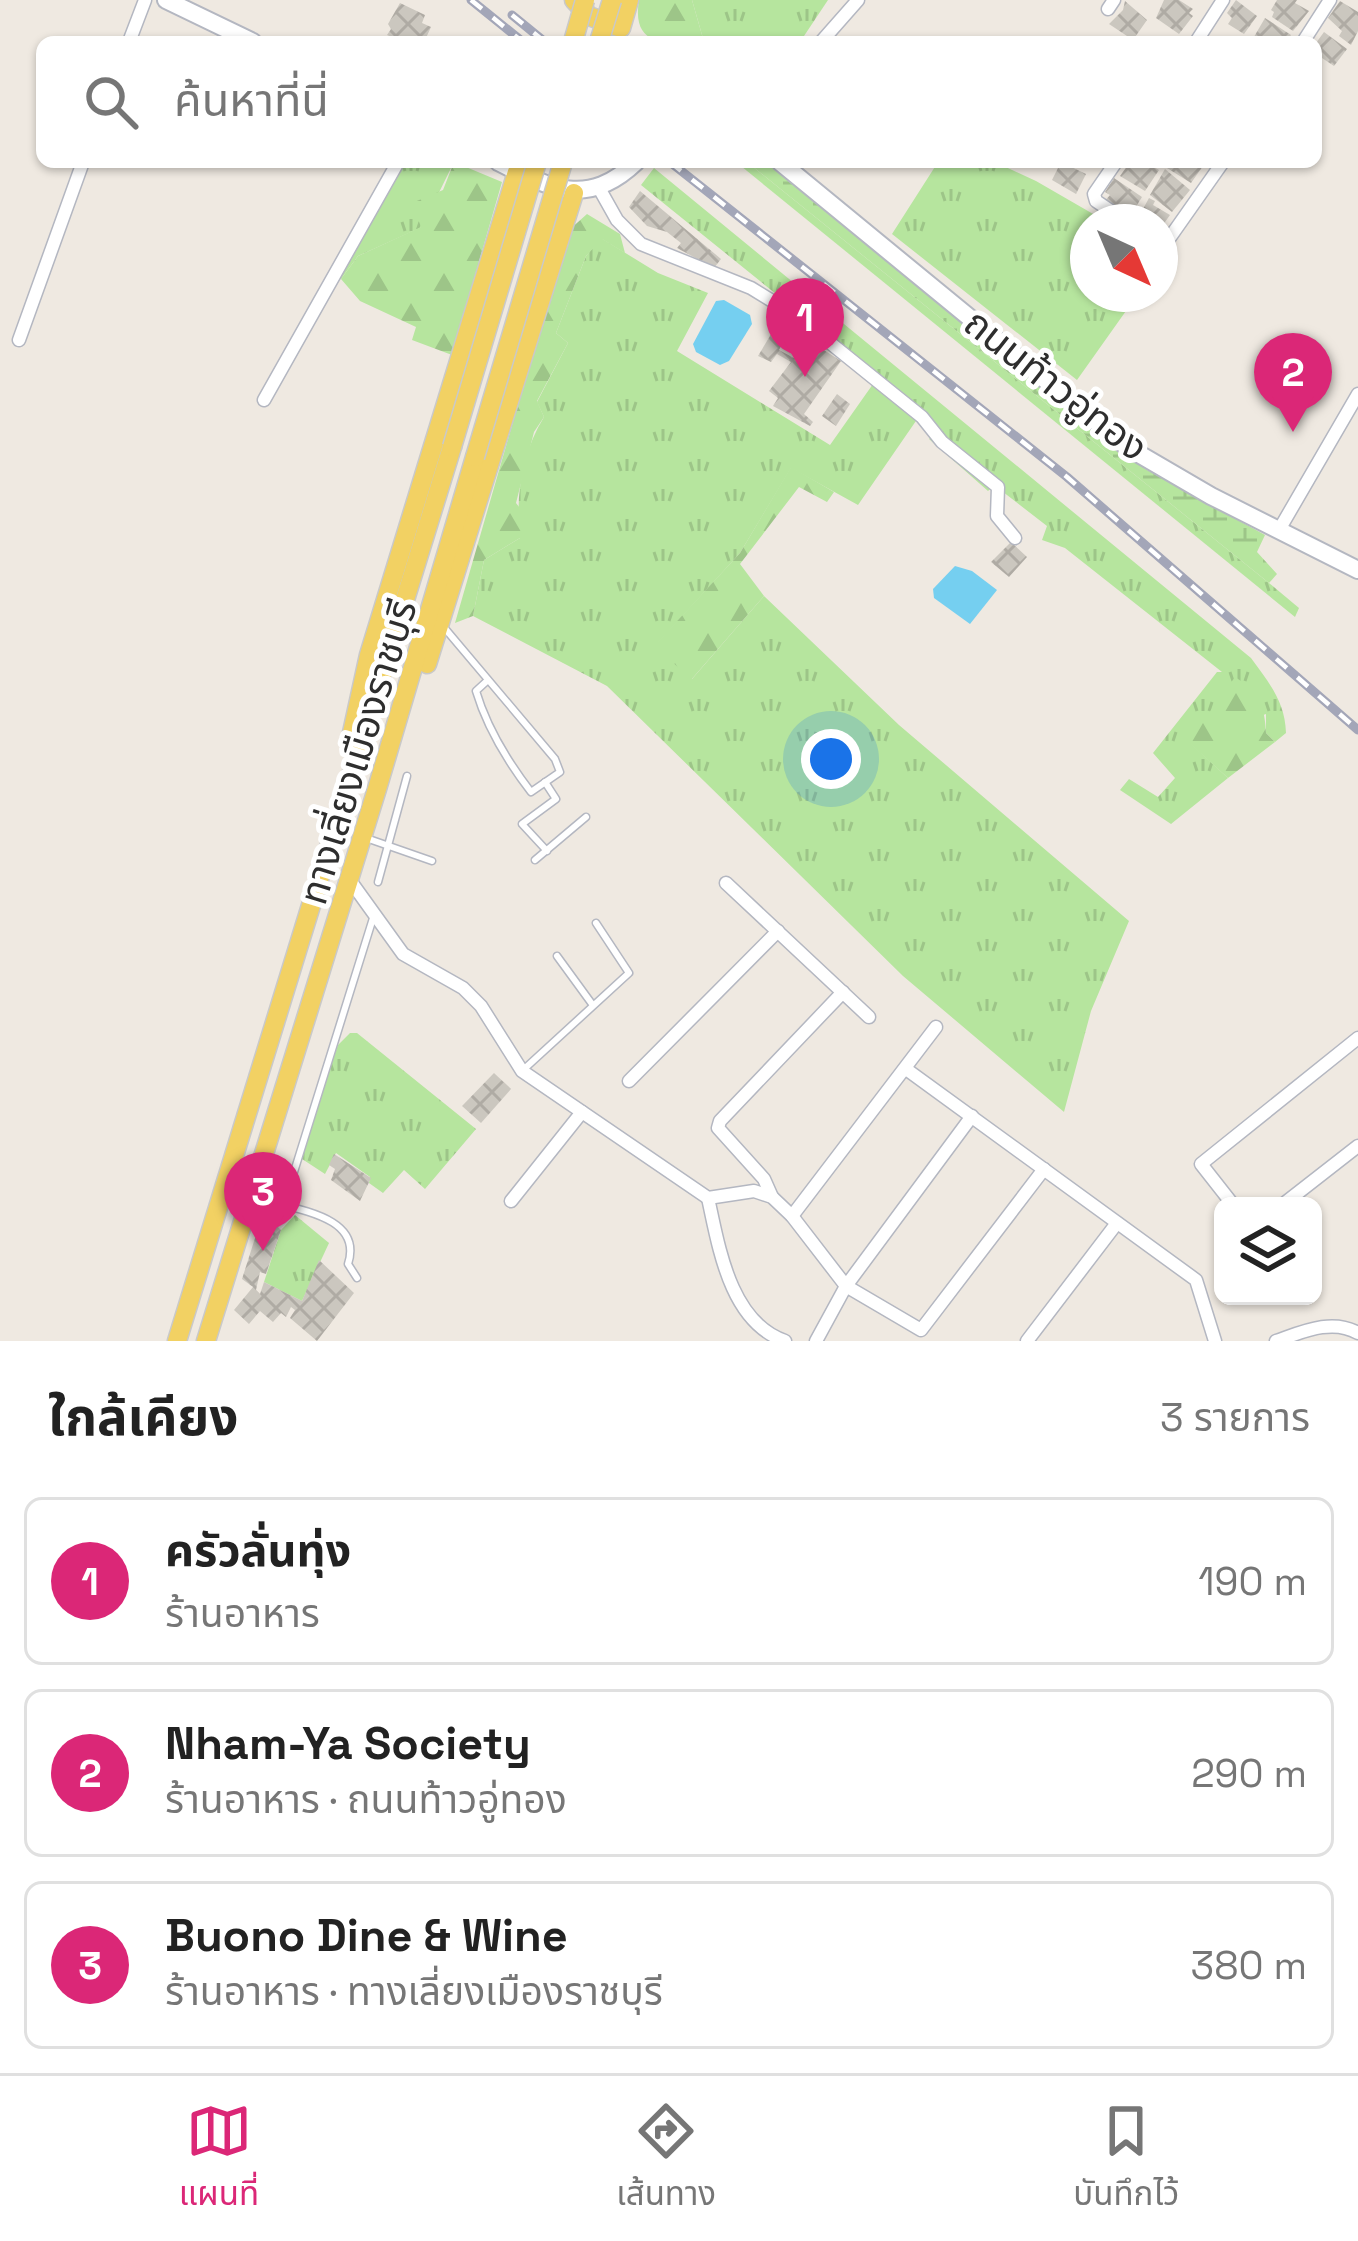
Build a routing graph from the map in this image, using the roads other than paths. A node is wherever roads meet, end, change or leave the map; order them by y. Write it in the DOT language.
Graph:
graph roads {
  1 [pos="145,0"];
  2 [pos="167,0"];
  3 [pos="574,0"];
  4 [pos="585,0"];
  5 [pos="612,0"];
  6 [pos="628,0"];
  7 [pos="858,0"];
  8 [pos="1223,0"];
  9 [pos="1330,0"];
  10 [pos="629,35"];
  11 [pos="131,36"];
  12 [pos="241,36"];
  13 [pos="575,36"];
  14 [pos="601,36"];
  15 [pos="826,36"];
  16 [pos="1200,36"];
  17 [pos="1307,36"];
  18 [pos="81,168"];
  19 [pos="395,168"];
  20 [pos="509,168"];
  21 [pos="535,168"];
  22 [pos="561,168"];
  23 [pos="627,168"];
  24 [pos="787,168"];
  25 [pos="1112,168"];
  26 [pos="1219,168"];
  27 [pos="517,172"];
  28 [pos="599,188"];
  29 [pos="574,193"];
  30 [pos="1100,204"];
  31 [pos="1178,226"];
  32 [pos="19,340"];
  33 [pos="1358,394"];
  34 [pos="264,400"];
  35 [pos="1279,530"];
  36 [pos="1016,538"];
  37 [pos="1358,570"];
  38 [pos="440,622"];
  39 [pos="488,680"];
  40 [pos="407,776"];
  41 [pos="545,782"];
  42 [pos="377,789"];
  43 [pos="586,817"];
  44 [pos="362,837"];
  45 [pos="388,846"];
  46 [pos="547,851"];
  47 [pos="535,860"];
  48 [pos="432,861"];
  49 [pos="324,864"];
  50 [pos="350,879"];
  51 [pos="378,882"];
  52 [pos="726,883"];
  53 [pos="375,912"];
  54 [pos="596,923"];
  55 [pos="778,931"];
  56 [pos="557,956"];
  57 [pos="843,992"];
  58 [pos="592,1004"];
  59 [pos="869,1017"];
  60 [pos="936,1027"];
  61 [pos="1358,1038"];
  62 [pos="906,1070"];
  63 [pos="522,1071"];
  64 [pos="629,1081"];
  65 [pos="582,1112"];
  66 [pos="972,1116"];
  67 [pos="1358,1145"];
  68 [pos="1044,1169"];
  69 [pos="250,1196"];
  70 [pos="772,1197"];
  71 [pos="1227,1197"];
  72 [pos="1292,1197"];
  73 [pos="708,1198"];
  74 [pos="511,1201"];
  75 [pos="284,1204"];
  76 [pos="792,1216"];
  77 [pos="1117,1223"];
  78 [pos="357,1278"];
  79 [pos="846,1286"];
  80 [pos="1358,1333"];
  81 [pos="177,1341"];
  82 [pos="206,1341"];
  83 [pos="785,1341"];
  84 [pos="816,1341"];
  85 [pos="1027,1341"];
  86 [pos="1214,1341"];
  87 [pos="1276,1341"];
  1 -- 11 [label="street"];
  2 -- 12 [label="street"];
  3 -- 10 [label="main road"];
  4 -- 13 [label="main road, bridge"];
  5 -- 14 [label="main road, bridge"];
  6 -- 10 [label="main road"];
  7 -- 15 [label="street"];
  8 -- 16 [label="street"];
  9 -- 17 [label="street"];
  18 -- 32 [label="street"];
  19 -- 34 [label="street"];
  20 -- 27 [label="street"];
  21 -- 49 [label="main road, ทางเลี่ยงเมืองราชบุรี, bridge"];
  22 -- 42 [label="main road, ทางเลี่ยงเมืองราชบุรี, bridge"];
  23 -- 28 [label="street"];
  24 -- 35 [label="street, ถนนท้าวอู่ทอง"];
  25 -- 30 [label="street"];
  26 -- 31 [label="street"];
  27 -- 29 [label="street"];
  27 -- 49 [label="main road"];
  28 -- 29 [label="street"];
  28 -- 36 [label="street"];
  29 -- 38 [label="main road"];
  33 -- 35 [label="street"];
  35 -- 37 [label="street, ถนนท้าวอู่ทอง"];
  38 -- 39 [label="lane"];
  38 -- 42 [label="main road"];
  39 -- 41 [label="lane"];
  39 -- 41 [label="lane"];
  40 -- 45 [label="lane"];
  41 -- 46 [label="lane"];
  42 -- 44 [label="main road, ทางเลี่ยงเมืองราชบุรี"];
  43 -- 46 [label="lane"];
  44 -- 45 [label="lane"];
  44 -- 50 [label="main road, ทางเลี่ยงเมืองราชบุรี"];
  45 -- 48 [label="lane"];
  45 -- 51 [label="lane"];
  46 -- 47 [label="lane"];
  49 -- 81 [label="main road, ทางเลี่ยงเมืองราชบุรี"];
  50 -- 53 [label="street"];
  50 -- 69 [label="main road, ทางเลี่ยงเมืองราชบุรี"];
  52 -- 55 [label="street"];
  53 -- 63 [label="street"];
  53 -- 75 [label="lane"];
  54 -- 58 [label="lane"];
  55 -- 57 [label="street"];
  55 -- 64 [label="street"];
  56 -- 58 [label="lane"];
  57 -- 59 [label="street"];
  57 -- 70 [label="street"];
  58 -- 63 [label="lane"];
  60 -- 62 [label="street"];
  61 -- 71 [label="street"];
  62 -- 66 [label="street"];
  62 -- 76 [label="street"];
  63 -- 65 [label="street"];
  65 -- 73 [label="street"];
  65 -- 74 [label="street"];
  66 -- 68 [label="street"];
  66 -- 79 [label="street"];
  67 -- 72 [label="street"];
  68 -- 77 [label="street"];
  68 -- 79 [label="street"];
  69 -- 75 [label="lane"];
  69 -- 82 [label="main road, ทางเลี่ยงเมืองราชบุรี"];
  70 -- 73 [label="street"];
  70 -- 76 [label="street"];
  73 -- 83 [label="street"];
  75 -- 78 [label="lane"];
  76 -- 79 [label="street"];
  77 -- 85 [label="street"];
  77 -- 86 [label="street"];
  79 -- 84 [label="street"];
  80 -- 87 [label="street"];
}
